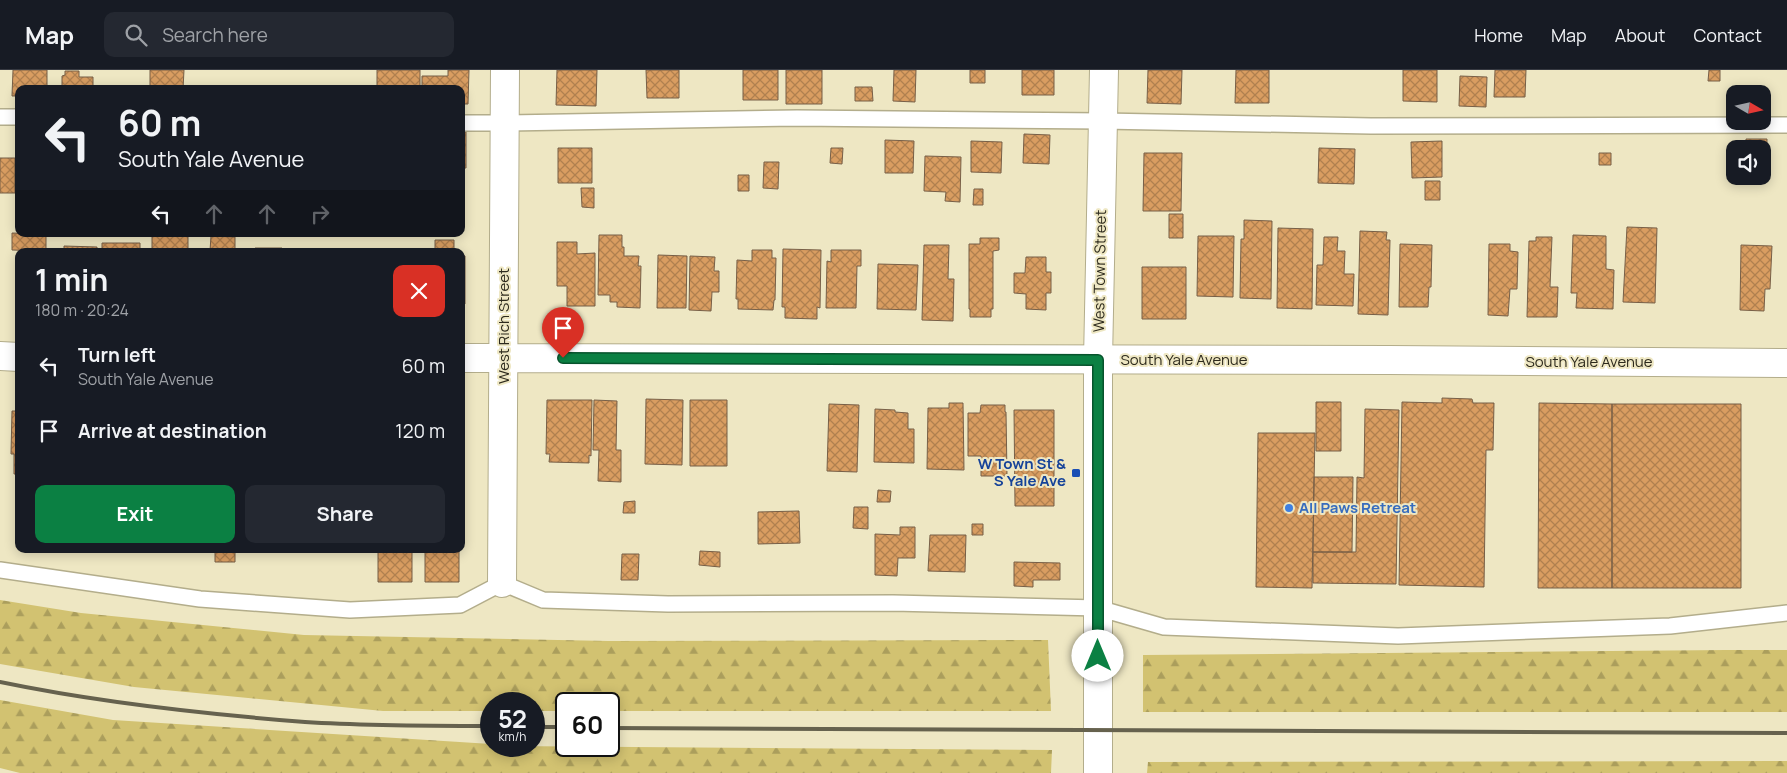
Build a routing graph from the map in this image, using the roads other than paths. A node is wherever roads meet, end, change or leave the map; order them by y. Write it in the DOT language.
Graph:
graph roads {
  1 [pos="504,70"];
  2 [pos="1104,70"];
  3 [pos="0,117"];
  4 [pos="15,117"];
  5 [pos="1104,121"];
  6 [pos="465,122"];
  7 [pos="505,123"];
  8 [pos="1787,125"];
  9 [pos="0,356"];
  10 [pos="15,356"];
  11 [pos="465,358"];
  12 [pos="504,358"];
  13 [pos="1098,360"];
  14 [pos="1787,363"];
  15 [pos="0,570"];
  16 [pos="502,583"];
  17 [pos="1098,608"];
  18 [pos="1787,613"];
  19 [pos="1098,773"];
  1 -- 7 [label="street, West Rich Street"];
  2 -- 5 [label="street, West Town Street"];
  3 -- 4 [label="lane"];
  5 -- 7 [label="lane"];
  5 -- 8 [label="lane"];
  5 -- 13 [label="street, West Town Street"];
  6 -- 7 [label="lane"];
  7 -- 12 [label="street, West Rich Street"];
  9 -- 10 [label="street"];
  11 -- 12 [label="street, South Yale Avenue"];
  12 -- 13 [label="street, South Yale Avenue"];
  12 -- 16 [label="street, West Rich Street"];
  13 -- 14 [label="street, South Yale Avenue"];
  13 -- 17 [label="street, West Town Street"];
  15 -- 16 [label="lane"];
  16 -- 17 [label="lane"];
  17 -- 18 [label="lane"];
  17 -- 19 [label="street, West Town Street"];
}
